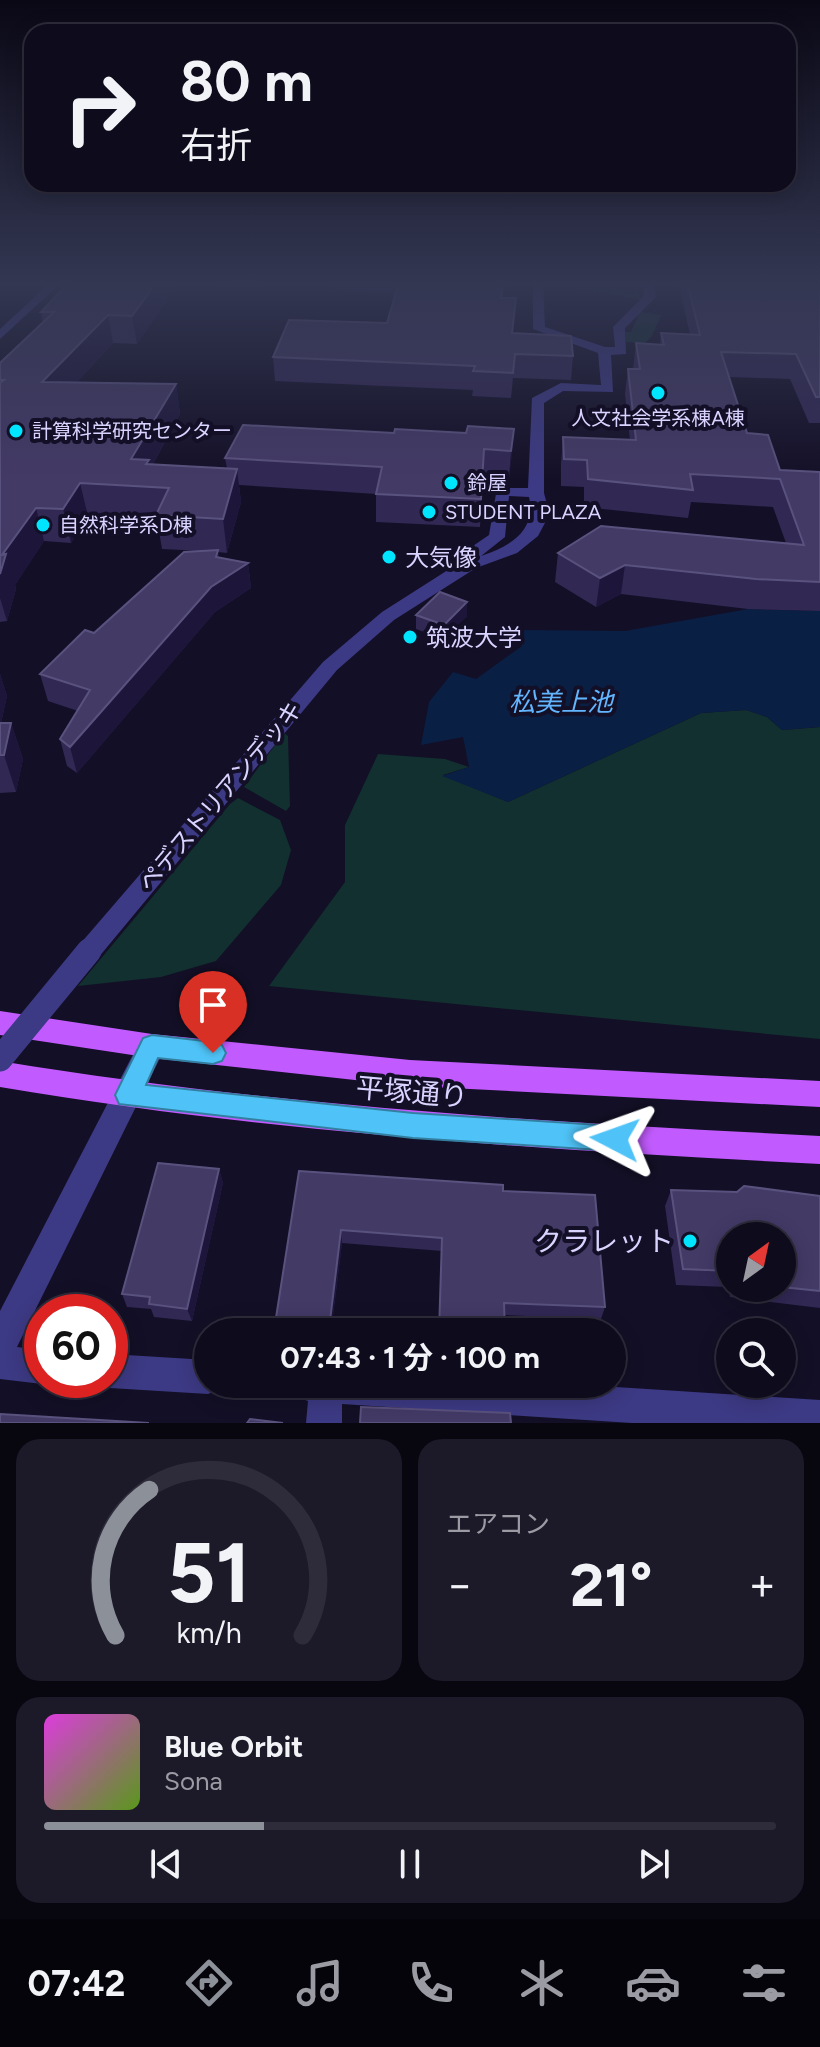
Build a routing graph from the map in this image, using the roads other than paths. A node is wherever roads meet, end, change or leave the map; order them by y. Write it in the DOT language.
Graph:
graph roads {
  1 [pos="596,348"];
  2 [pos="622,348"];
  3 [pos="604,351"];
  4 [pos="536,485"];
  5 [pos="470,564"];
  6 [pos="0,1023"];
  7 [pos="152,1046"];
  8 [pos="0,1059"];
  9 [pos="0,1074"];
  10 [pos="820,1094"];
  11 [pos="128,1095"];
  12 [pos="820,1150"];
  13 [pos="0,1346"];
  14 [pos="0,1362"];
  15 [pos="24,1365"];
  16 [pos="128,1372"];
  17 [pos="194,1376"];
  18 [pos="319,1398"];
  19 [pos="515,1398"];
  20 [pos="820,1418"];
  21 [pos="324,1423"];
  1 -- 3 [label="street"];
  2 -- 3 [label="street"];
  3 -- 4 [label="street, ペデストリアンデッキ"];
  4 -- 5 [label="street, ペデストリアンデッキ"];
  4 -- 5 [label="street, ペデストリアンデッキ"];
  5 -- 8 [label="street, ペデストリアンデッキ, bridge"];
  6 -- 7 [label="main road, 平塚通り"];
  7 -- 10 [label="main road, 平塚通り"];
  7 -- 11 [label="street"];
  9 -- 11 [label="main road, 平塚通り"];
  11 -- 12 [label="main road, 平塚通り"];
  11 -- 13 [label="street"];
  14 -- 15 [label="street"];
  16 -- 17 [label="street"];
  18 -- 21 [label="street"];
  19 -- 20 [label="street"];
}
